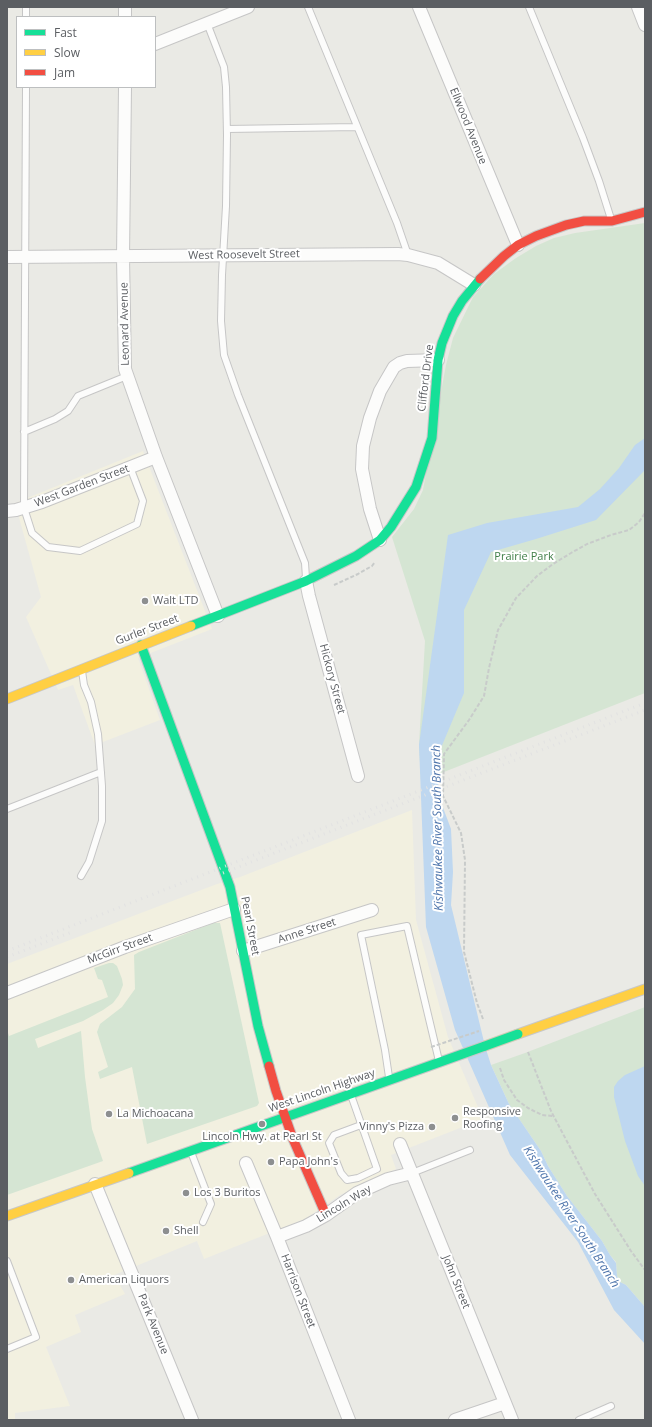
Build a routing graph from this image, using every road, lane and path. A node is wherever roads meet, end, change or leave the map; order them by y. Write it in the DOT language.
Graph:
graph roads {
  1 [pos="248,7"];
  2 [pos="308,7"];
  3 [pos="419,7"];
  4 [pos="529,7"];
  5 [pos="638,7"];
  6 [pos="226,11"];
  7 [pos="207,23"];
  8 [pos="645,25"];
  9 [pos="156,44"];
  10 [pos="26,88"];
  11 [pos="125,88"];
  12 [pos="357,127"];
  13 [pos="227,128"];
  14 [pos="645,212"];
  15 [pos="612,221"];
  16 [pos="518,245"];
  17 [pos="408,255"];
  18 [pos="222,256"];
  19 [pos="7,257"];
  20 [pos="25,257"];
  21 [pos="123,257"];
  22 [pos="474,285"];
  23 [pos="438,360"];
  24 [pos="128,376"];
  25 [pos="24,432"];
  26 [pos="156,457"];
  27 [pos="130,467"];
  28 [pos="24,508"];
  29 [pos="7,511"];
  30 [pos="645,513"];
  31 [pos="380,540"];
  32 [pos="306,581"];
  33 [pos="218,616"];
  34 [pos="141,645"];
  35 [pos="81,669"];
  36 [pos="7,699"];
  37 [pos="101,772"];
  38 [pos="358,776"];
  39 [pos="7,809"];
  40 [pos="81,876"];
  41 [pos="234,908"];
  42 [pos="372,910"];
  43 [pos="243,951"];
  44 [pos="645,989"];
  45 [pos="7,993"];
  46 [pos="483,1019"];
  47 [pos="482,1030"];
  48 [pos="433,1047"];
  49 [pos="528,1052"];
  50 [pos="435,1064"];
  51 [pos="500,1068"];
  52 [pos="389,1080"];
  53 [pos="351,1094"];
  54 [pos="554,1116"];
  55 [pos="285,1117"];
  56 [pos="361,1124"];
  57 [pos="400,1144"];
  58 [pos="470,1150"];
  59 [pos="190,1151"];
  60 [pos="246,1163"];
  61 [pos="412,1173"];
  62 [pos="95,1184"];
  63 [pos="326,1215"];
  64 [pos="7,1216"];
  65 [pos="203,1222"];
  66 [pos="277,1237"];
  67 [pos="7,1261"];
  68 [pos="645,1270"];
  69 [pos="7,1349"];
  70 [pos="505,1403"];
  71 [pos="611,1406"];
  72 [pos="192,1420"];
  73 [pos="349,1420"];
  74 [pos="455,1420"];
  75 [pos="512,1420"];
  76 [pos="579,1420"];
  1 -- 6 [label="street"];
  2 -- 12 [label="lane"];
  3 -- 16 [label="street, Ellwood Avenue"];
  4 -- 15 [label="lane"];
  5 -- 8 [label="street"];
  6 -- 7 [label="street"];
  7 -- 9 [label="street"];
  7 -- 13 [label="lane"];
  10 -- 20 [label="lane"];
  11 -- 21 [label="street, Leonard Avenue"];
  12 -- 13 [label="lane"];
  12 -- 17 [label="lane"];
  13 -- 18 [label="lane"];
  14 -- 15 [label="street, Clifford Drive"];
  15 -- 16 [label="street, Clifford Drive"];
  16 -- 22 [label="street, Clifford Drive"];
  17 -- 18 [label="street, West Roosevelt Street"];
  17 -- 22 [label="street, West Roosevelt Street"];
  18 -- 21 [label="street, West Roosevelt Street"];
  18 -- 32 [label="lane"];
  19 -- 20 [label="street, West Roosevelt Street"];
  20 -- 21 [label="street, West Roosevelt Street"];
  20 -- 25 [label="lane"];
  21 -- 24 [label="street, Leonard Avenue"];
  22 -- 23 [label="street, Clifford Drive"];
  23 -- 31 [label="street, Clifford Drive"];
  23 -- 31 [label="street"];
  24 -- 25 [label="lane"];
  24 -- 26 [label="street, Leonard Avenue"];
  25 -- 28 [label="lane"];
  26 -- 27 [label="street, West Garden Street"];
  26 -- 33 [label="street, Leonard Avenue"];
  27 -- 28 [label="street, West Garden Street"];
  27 -- 28 [label="lane"];
  28 -- 29 [label="street, West Garden Street"];
  30 -- 46 [label="path"];
  31 -- 32 [label="street, Gurler Street"];
  32 -- 33 [label="street, Gurler Street"];
  32 -- 38 [label="street, Hickory Street"];
  33 -- 34 [label="street, Gurler Street"];
  34 -- 35 [label="street, Gurler Street"];
  34 -- 41 [label="street, Pearl Street"];
  35 -- 36 [label="street, Gurler Street"];
  35 -- 37 [label="lane"];
  37 -- 39 [label="lane"];
  37 -- 40 [label="lane"];
  41 -- 43 [label="street, Pearl Street"];
  41 -- 45 [label="street, McGirr Street"];
  42 -- 43 [label="street, Anne Street"];
  43 -- 55 [label="street, Pearl Street"];
  44 -- 50 [label="street, West Lincoln Highway, bridge"];
  47 -- 48 [label="path, bridge"];
  48 -- 50 [label="lane"];
  48 -- 52 [label="lane"];
  49 -- 54 [label="path"];
  50 -- 52 [label="street, West Lincoln Highway"];
  51 -- 54 [label="path"];
  52 -- 53 [label="street, West Lincoln Highway"];
  53 -- 55 [label="street, West Lincoln Highway"];
  53 -- 56 [label="lane"];
  54 -- 68 [label="path"];
  55 -- 59 [label="street, West Lincoln Highway"];
  55 -- 63 [label="street, Pearl Street"];
  56 -- 56 [label="lane"];
  57 -- 61 [label="street, John Street"];
  58 -- 61 [label="lane"];
  59 -- 62 [label="street, West Lincoln Highway"];
  59 -- 65 [label="lane"];
  60 -- 66 [label="street, Harrison Street"];
  61 -- 63 [label="street, Lincoln Way"];
  61 -- 70 [label="street, John Street"];
  62 -- 64 [label="street, West Lincoln Highway"];
  62 -- 72 [label="street, Park Avenue"];
  63 -- 66 [label="street, Lincoln Way"];
  66 -- 73 [label="street, Harrison Street"];
  67 -- 69 [label="lane"];
  70 -- 74 [label="street"];
  70 -- 75 [label="street, John Street"];
  71 -- 76 [label="lane"];
}
